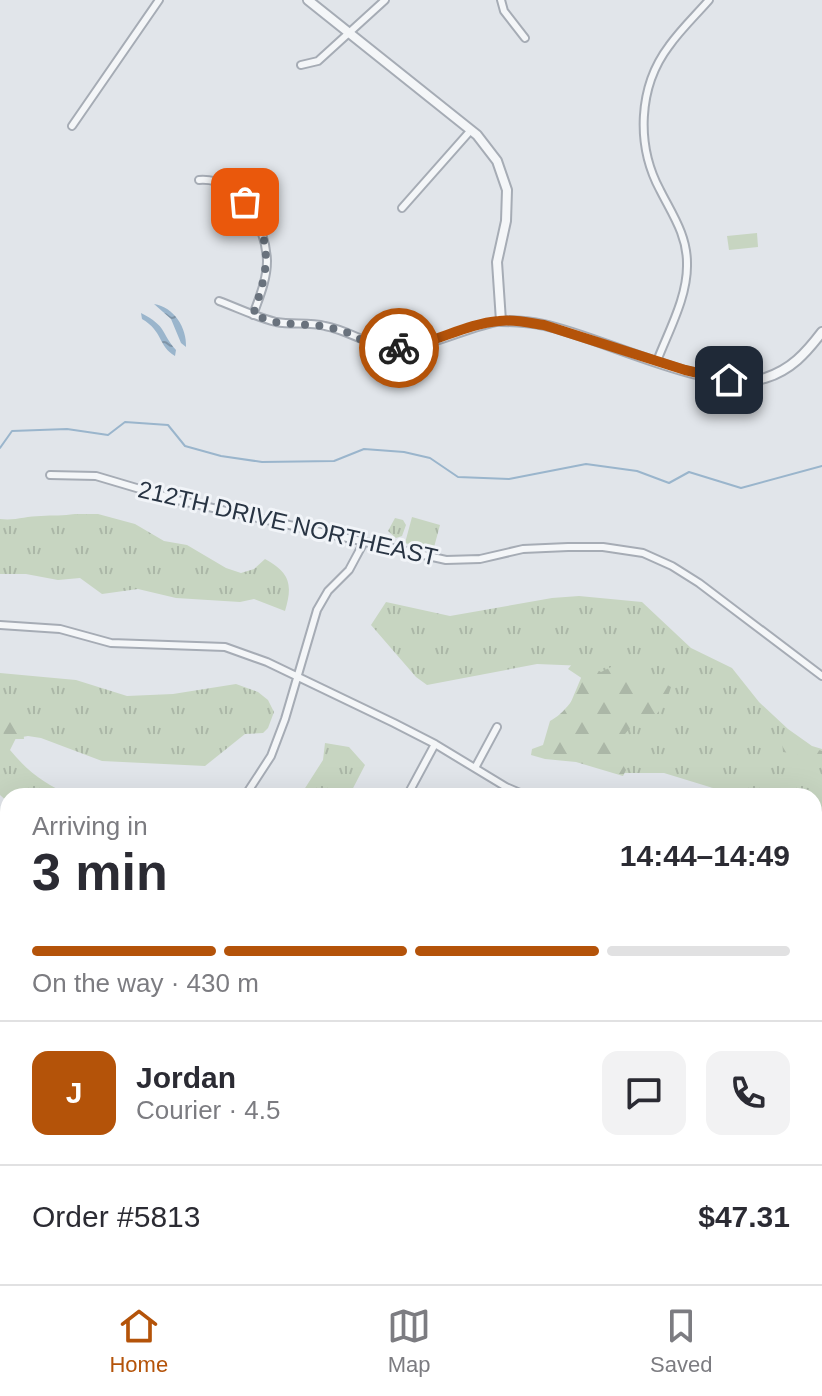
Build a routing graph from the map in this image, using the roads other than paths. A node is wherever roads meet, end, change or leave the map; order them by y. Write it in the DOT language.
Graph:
graph roads {
  1 [pos="159,0"];
  2 [pos="308,0"];
  3 [pos="385,0"];
  4 [pos="501,0"];
  5 [pos="709,0"];
  6 [pos="349,33"];
  7 [pos="525,38"];
  8 [pos="301,65"];
  9 [pos="72,126"];
  10 [pos="471,130"];
  11 [pos="199,180"];
  12 [pos="402,208"];
  13 [pos="219,301"];
  14 [pos="253,315"];
  15 [pos="501,321"];
  16 [pos="822,332"];
  17 [pos="657,361"];
  18 [pos="50,475"];
  19 [pos="364,542"];
  20 [pos="0,625"];
  21 [pos="822,676"];
  22 [pos="298,677"];
  23 [pos="497,727"];
  24 [pos="435,744"];
  25 [pos="475,768"];
  26 [pos="250,788"];
  27 [pos="411,788"];
  28 [pos="508,788"];
  1 -- 9 [label="street"];
  2 -- 6 [label="street"];
  3 -- 6 [label="street"];
  4 -- 7 [label="street"];
  5 -- 17 [label="street"];
  6 -- 8 [label="street"];
  6 -- 10 [label="street"];
  10 -- 12 [label="street"];
  10 -- 15 [label="street"];
  11 -- 14 [label="street"];
  13 -- 14 [label="street"];
  14 -- 15 [label="street"];
  15 -- 17 [label="street"];
  16 -- 17 [label="street"];
  18 -- 19 [label="street, 212TH DRIVE NORTHEAST"];
  19 -- 21 [label="street, 212TH DRIVE NORTHEAST"];
  19 -- 22 [label="street"];
  20 -- 22 [label="street"];
  22 -- 24 [label="street"];
  22 -- 26 [label="street"];
  23 -- 25 [label="street"];
  24 -- 25 [label="street"];
  24 -- 27 [label="street"];
  25 -- 28 [label="street"];
}
